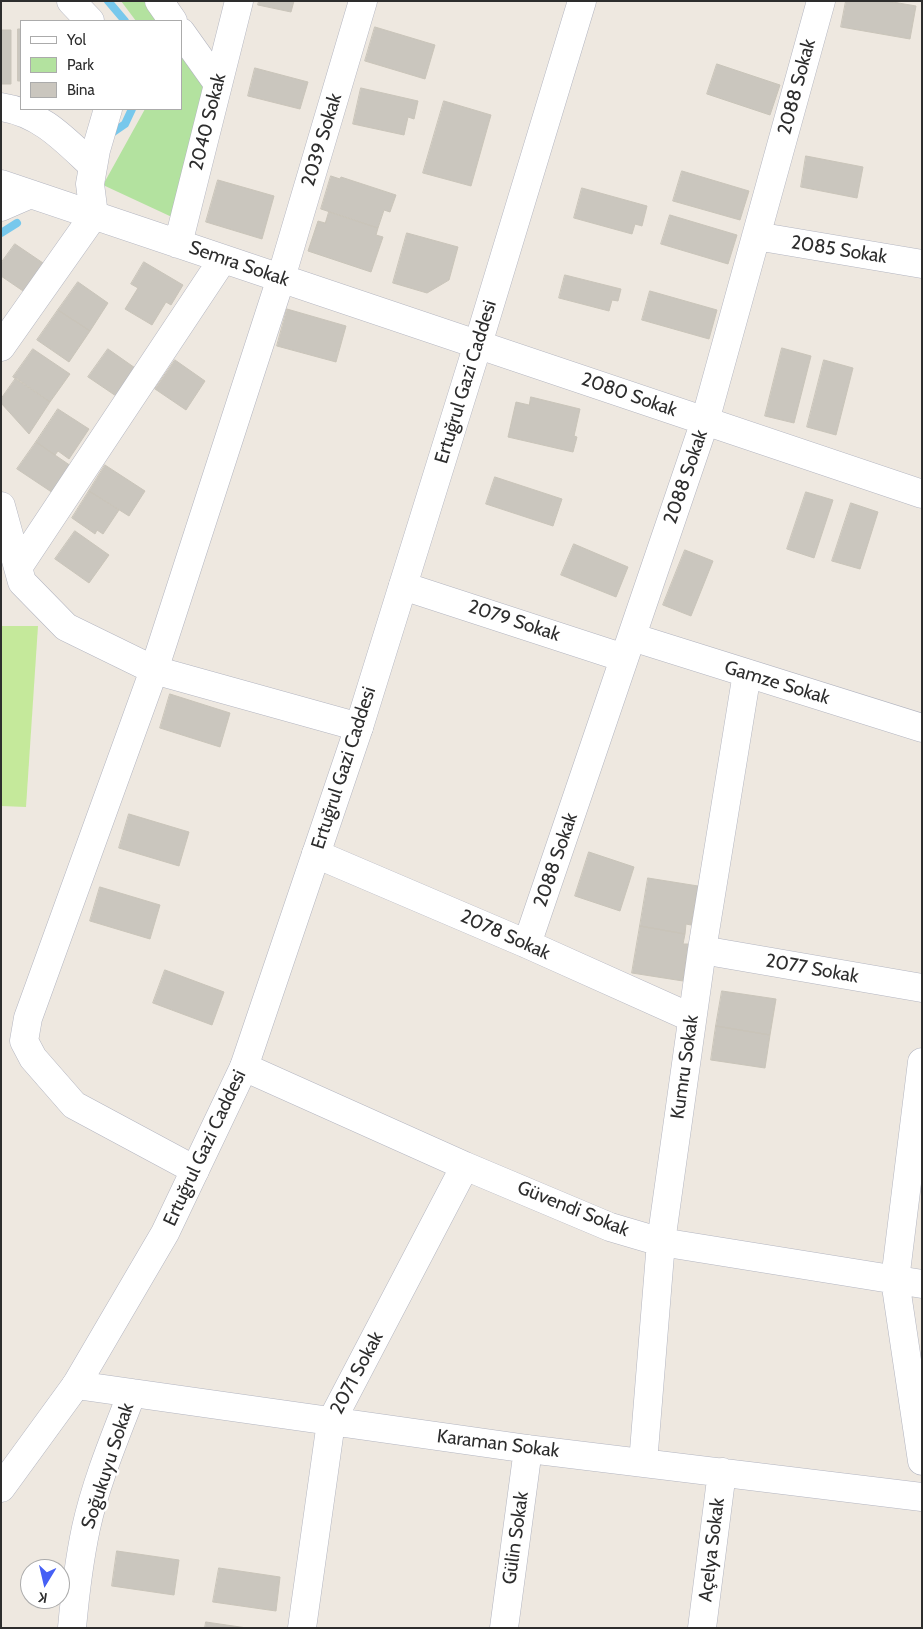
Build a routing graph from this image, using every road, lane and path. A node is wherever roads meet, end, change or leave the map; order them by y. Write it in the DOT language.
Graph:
graph roads {
  1 [pos="71,1"];
  2 [pos="159,1"];
  3 [pos="238,1"];
  4 [pos="363,1"];
  5 [pos="582,1"];
  6 [pos="821,1"];
  7 [pos="89,20"];
  8 [pos="173,20"];
  9 [pos="182,33"];
  10 [pos="218,84"];
  11 [pos="1,107"];
  12 [pos="108,110"];
  13 [pos="93,166"];
  14 [pos="1,184"];
  15 [pos="31,194"];
  16 [pos="1,207"];
  17 [pos="94,215"];
  18 [pos="756,236"];
  19 [pos="178,244"];
  20 [pos="224,259"];
  21 [pos="922,264"];
  22 [pos="281,278"];
  23 [pos="478,344"];
  24 [pos="1,348"];
  25 [pos="705,421"];
  26 [pos="922,494"];
  27 [pos="1,506"];
  28 [pos="18,566"];
  29 [pos="402,586"];
  30 [pos="628,648"];
  31 [pos="154,670"];
  32 [pos="746,673"];
  33 [pos="359,727"];
  34 [pos="922,728"];
  35 [pos="316,854"];
  36 [pos="527,944"];
  37 [pos="702,950"];
  38 [pos="922,988"];
  39 [pos="692,1018"];
  40 [pos="922,1062"];
  41 [pos="244,1066"];
  42 [pos="465,1166"];
  43 [pos="195,1170"];
  44 [pos="660,1242"];
  45 [pos="895,1280"];
  46 [pos="922,1284"];
  47 [pos="76,1385"];
  48 [pos="132,1393"];
  49 [pos="331,1422"];
  50 [pos="528,1449"];
  51 [pos="922,1461"];
  52 [pos="643,1462"];
  53 [pos="722,1472"];
  54 [pos="1,1488"];
  55 [pos="922,1497"];
  56 [pos="72,1628"];
  57 [pos="302,1628"];
  58 [pos="504,1628"];
  59 [pos="702,1628"];
  1 -- 7 [label="street"];
  2 -- 8 [label="street"];
  3 -- 10 [label="street, 2040 Sokak"];
  4 -- 22 [label="street, 2039 Sokak"];
  5 -- 23 [label="street, Ertuğrul Gazi Caddesi"];
  6 -- 18 [label="street, 2088 Sokak"];
  9 -- 10 [label="street"];
  10 -- 19 [label="street, 2040 Sokak"];
  11 -- 13 [label="street"];
  12 -- 13 [label="street"];
  13 -- 17 [label="street"];
  14 -- 15 [label="street, Semra Sokak"];
  15 -- 16 [label="street"];
  15 -- 17 [label="street, Semra Sokak"];
  17 -- 19 [label="street, Semra Sokak"];
  17 -- 24 [label="street"];
  18 -- 21 [label="street, 2085 Sokak"];
  18 -- 25 [label="street, 2088 Sokak"];
  19 -- 20 [label="street, Semra Sokak"];
  20 -- 22 [label="street, Semra Sokak"];
  20 -- 28 [label="street"];
  22 -- 23 [label="street, Semra Sokak"];
  22 -- 31 [label="street, 2039 Sokak"];
  23 -- 25 [label="street, 2080 Sokak"];
  23 -- 29 [label="street, Ertuğrul Gazi Caddesi"];
  25 -- 26 [label="street, 2080 Sokak"];
  25 -- 30 [label="street, 2088 Sokak"];
  27 -- 28 [label="street"];
  28 -- 31 [label="street"];
  29 -- 30 [label="street, 2079 Sokak"];
  29 -- 33 [label="street, Ertuğrul Gazi Caddesi"];
  30 -- 32 [label="street, Gamze Sokak"];
  30 -- 36 [label="street, 2088 Sokak"];
  31 -- 33 [label="street"];
  31 -- 43 [label="street, 2039 Sokak"];
  32 -- 34 [label="street, Gamze Sokak"];
  32 -- 37 [label="street, Kumru Sokak"];
  33 -- 35 [label="street, Ertuğrul Gazi Caddesi"];
  35 -- 36 [label="street, 2078 Sokak"];
  35 -- 41 [label="street, Ertuğrul Gazi Caddesi"];
  36 -- 39 [label="street, 2078 Sokak"];
  37 -- 38 [label="street, 2077 Sokak"];
  37 -- 39 [label="street, Kumru Sokak"];
  39 -- 44 [label="street, Kumru Sokak"];
  40 -- 45 [label="street"];
  41 -- 42 [label="street, Güvendi Sokak"];
  41 -- 43 [label="street, Ertuğrul Gazi Caddesi"];
  42 -- 44 [label="street, Güvendi Sokak"];
  42 -- 49 [label="street, 2071 Sokak"];
  43 -- 47 [label="street, Ertuğrul Gazi Caddesi"];
  44 -- 45 [label="street, Güvendi Sokak"];
  44 -- 52 [label="street, Kumru Sokak"];
  45 -- 46 [label="street, Güvendi Sokak"];
  45 -- 51 [label="street"];
  47 -- 48 [label="street, Karaman Sokak"];
  47 -- 54 [label="street, Ertuğrul Gazi Caddesi"];
  48 -- 49 [label="street, Karaman Sokak"];
  48 -- 56 [label="street, Soğukuyu Sokak"];
  49 -- 50 [label="street, Karaman Sokak"];
  49 -- 57 [label="street, 2071 Sokak"];
  50 -- 52 [label="street, Karaman Sokak"];
  50 -- 58 [label="street, Gülin Sokak"];
  52 -- 53 [label="street, Karaman Sokak"];
  53 -- 55 [label="street, Karaman Sokak"];
  53 -- 59 [label="street, Açelya Sokak"];
}
